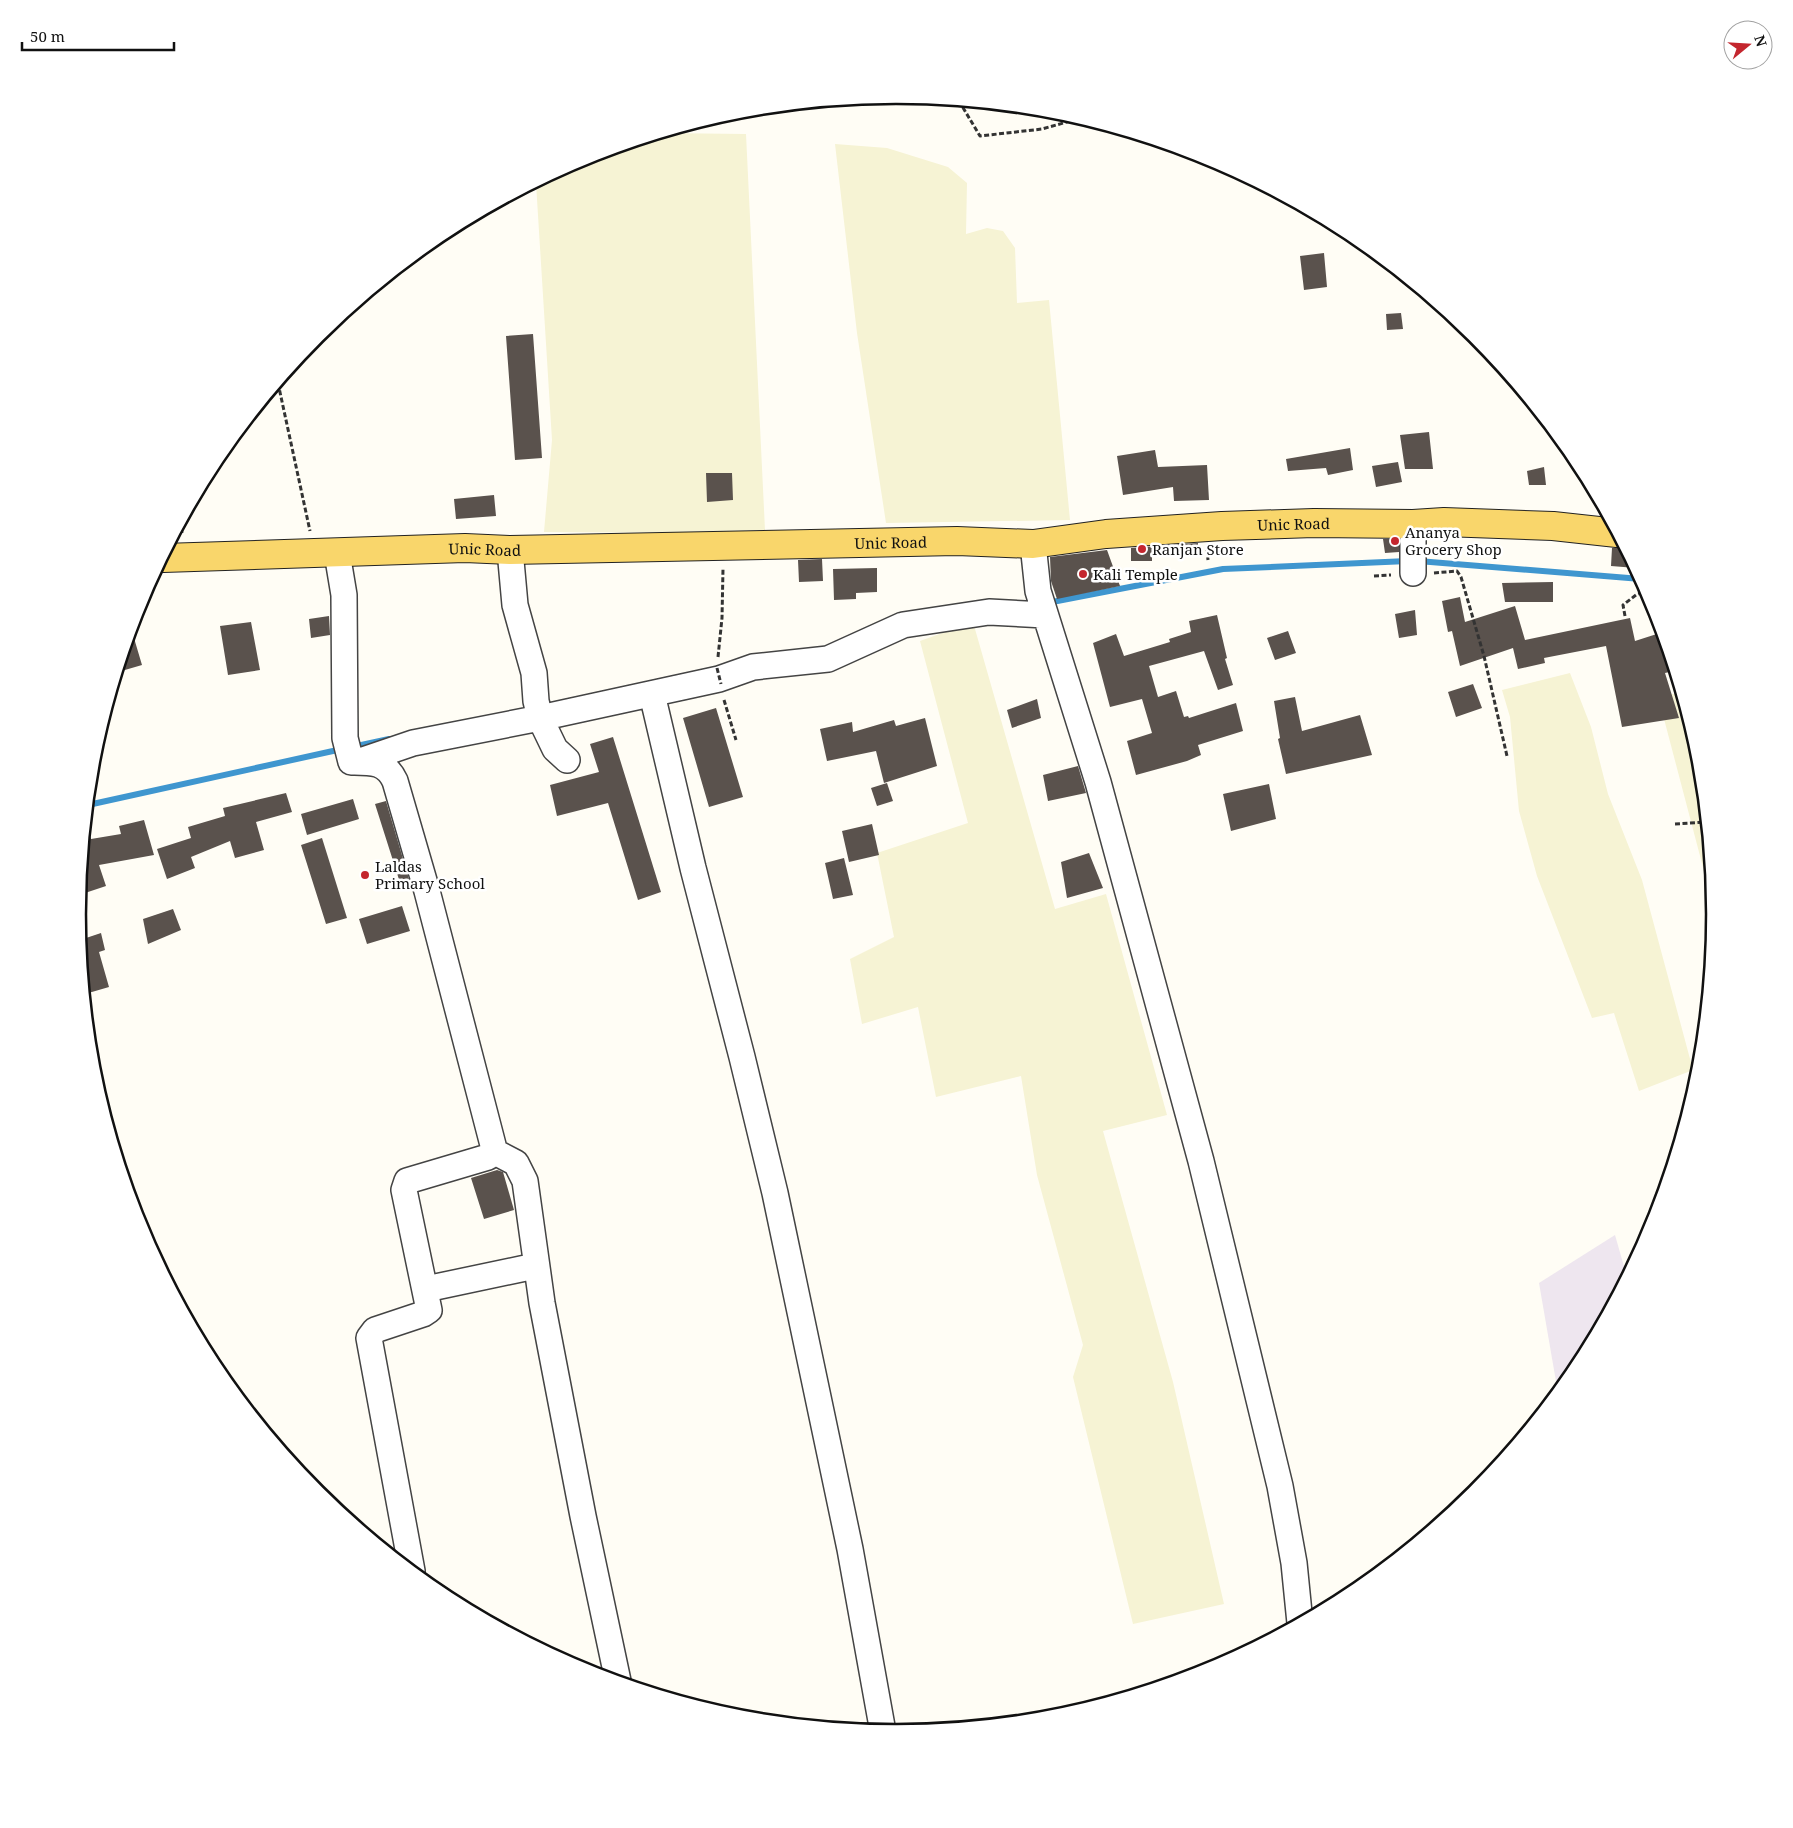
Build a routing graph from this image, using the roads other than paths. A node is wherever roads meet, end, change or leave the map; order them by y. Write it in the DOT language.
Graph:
graph roads {
  1 [pos="1610,532"];
  2 [pos="1414,536"];
  3 [pos="1033,544"];
  4 [pos="510,550"];
  5 [pos="325,553"];
  6 [pos="169,558"];
  7 [pos="1413,572"];
  8 [pos="1045,615"];
  9 [pos="652,694"];
  10 [pos="538,711"];
  11 [pos="567,760"];
  12 [pos="354,762"];
  13 [pos="493,1151"];
  14 [pos="535,1266"];
  15 [pos="426,1289"];
  16 [pos="411,1563"];
  17 [pos="1299,1617"];
  18 [pos="617,1674"];
  19 [pos="881,1724"];
  1 -- 2 [label="main road, Unic Road"];
  2 -- 3 [label="main road, Unic Road"];
  2 -- 7 [label="street"];
  3 -- 4 [label="main road, Unic Road"];
  3 -- 8 [label="street"];
  4 -- 5 [label="main road, Unic Road"];
  4 -- 10 [label="street"];
  5 -- 6 [label="main road, Unic Road"];
  5 -- 12 [label="street"];
  8 -- 9 [label="street"];
  8 -- 17 [label="street"];
  9 -- 10 [label="street"];
  9 -- 19 [label="street"];
  10 -- 11 [label="street"];
  10 -- 12 [label="street"];
  12 -- 13 [label="street"];
  13 -- 14 [label="street"];
  13 -- 15 [label="street"];
  14 -- 15 [label="street"];
  14 -- 18 [label="street"];
  15 -- 16 [label="street"];
}
